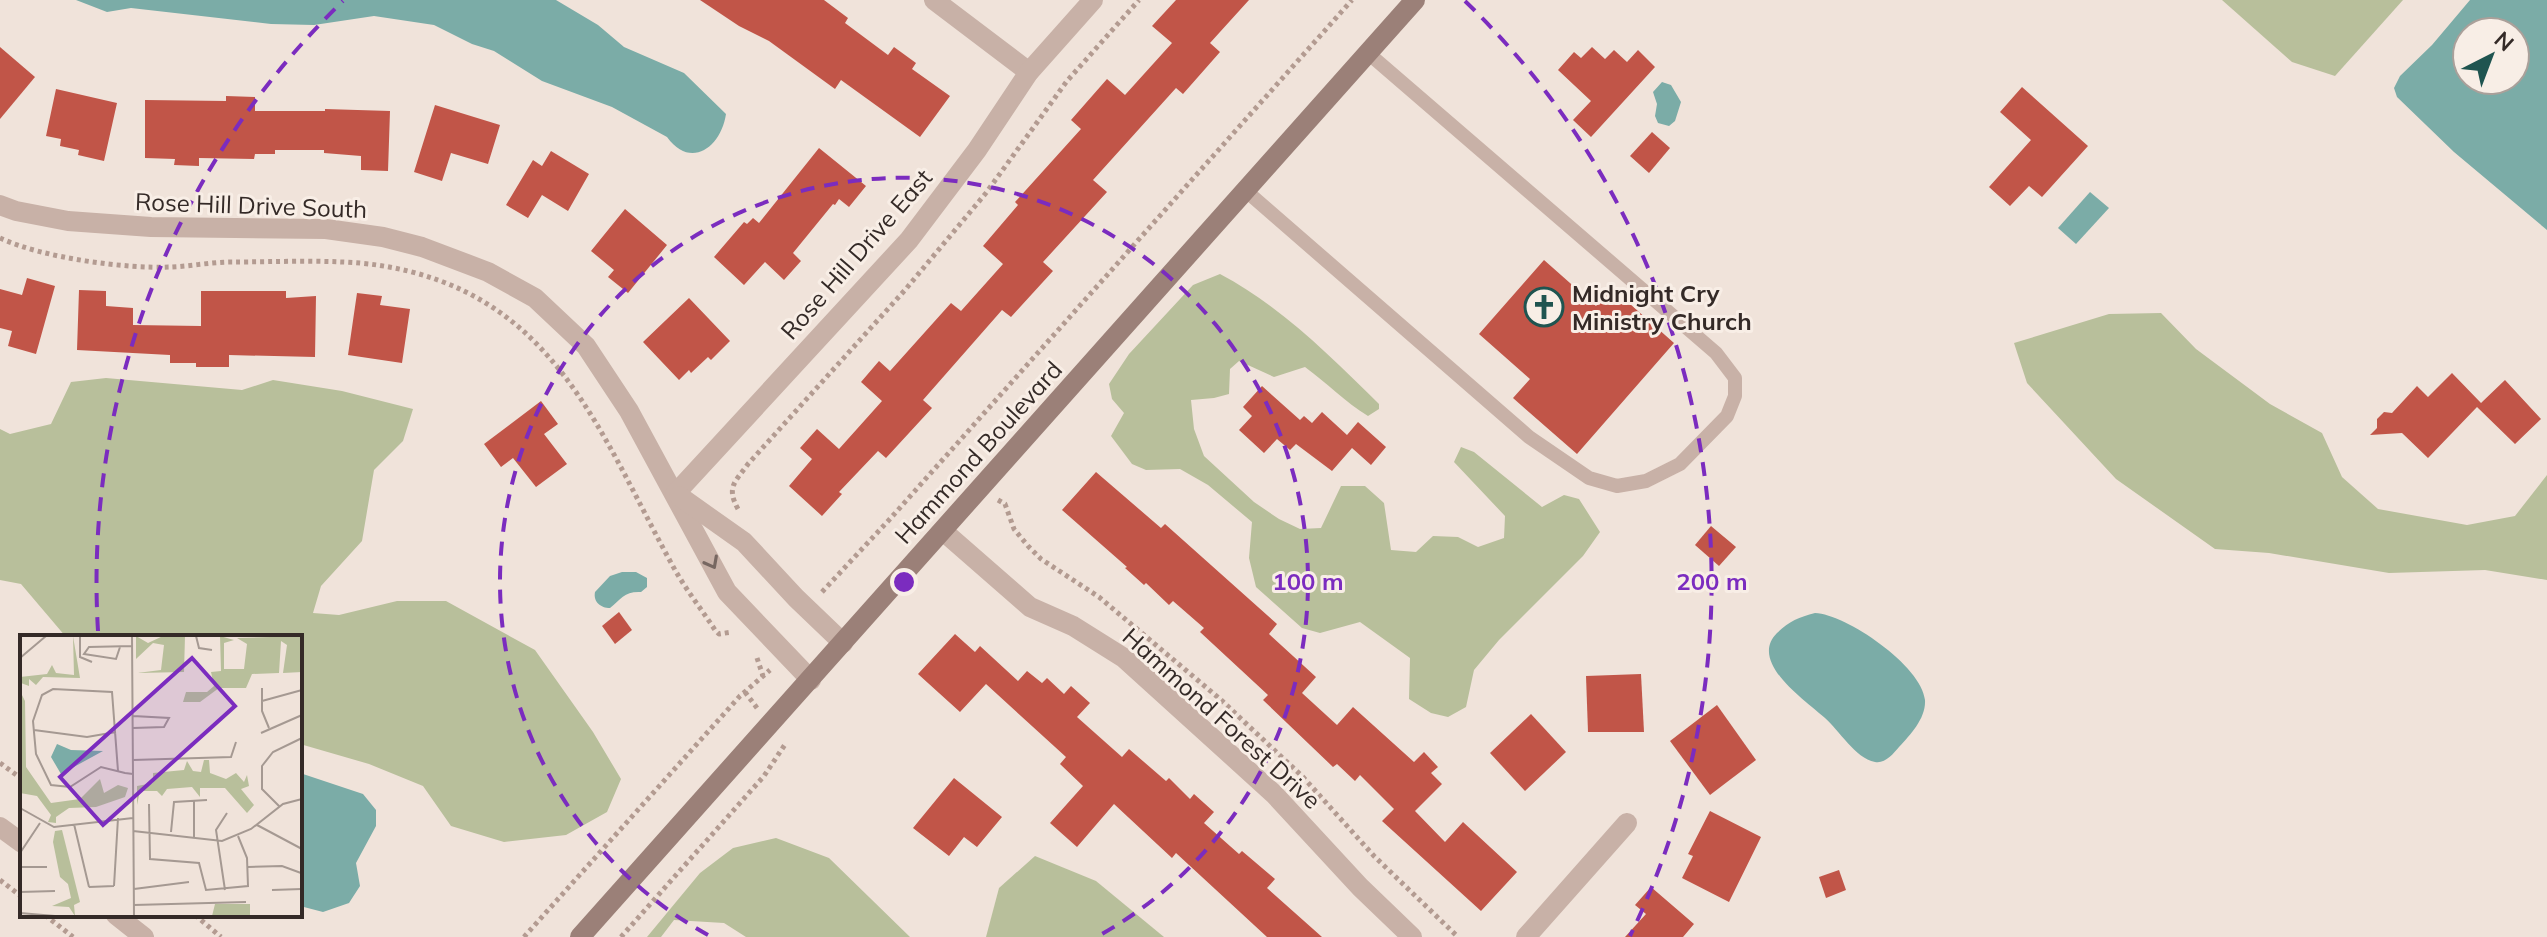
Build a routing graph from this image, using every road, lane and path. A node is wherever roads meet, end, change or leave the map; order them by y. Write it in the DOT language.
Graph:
graph roads {
  1 [pos="934,0"];
  2 [pos="1093,0"];
  3 [pos="1139,0"];
  4 [pos="1352,0"];
  5 [pos="1415,0"];
  6 [pos="1368,53"];
  7 [pos="1029,72"];
  8 [pos="1245,190"];
  9 [pos="0,205"];
  10 [pos="0,238"];
  11 [pos="980,489"];
  12 [pos="675,494"];
  13 [pos="739,511"];
  14 [pos="943,531"];
  15 [pos="809,610"];
  16 [pos="736,632"];
  17 [pos="843,643"];
  18 [pos="782,651"];
  19 [pos="756,655"];
  20 [pos="763,676"];
  21 [pos="811,680"];
  22 [pos="0,763"];
  23 [pos="20,778"];
  24 [pos="1627,823"];
  25 [pos="0,827"];
  26 [pos="719,830"];
  27 [pos="20,842"];
  28 [pos="0,880"];
  29 [pos="20,895"];
  30 [pos="48,917"];
  31 [pos="119,917"];
  32 [pos="197,917"];
  33 [pos="73,937"];
  34 [pos="144,937"];
  35 [pos="221,937"];
  36 [pos="524,937"];
  37 [pos="580,937"];
  38 [pos="621,937"];
  39 [pos="1412,937"];
  40 [pos="1458,937"];
  41 [pos="1526,937"];
  1 -- 7 [label="street"];
  2 -- 7 [label="street, Rose Hill Drive East"];
  3 -- 13 [label="path"];
  4 -- 15 [label="path"];
  5 -- 6 [label="street, Hammond Boulevard"];
  6 -- 8 [label="street, Hammond Boulevard"];
  6 -- 8 [label="lane"];
  7 -- 12 [label="street, Rose Hill Drive East"];
  8 -- 11 [label="street, Hammond Boulevard"];
  9 -- 12 [label="street, Rose Hill Drive South"];
  10 -- 16 [label="path"];
  11 -- 14 [label="street, Hammond Boulevard"];
  11 -- 40 [label="path"];
  12 -- 15 [label="street, Rose Hill Drive South"];
  12 -- 18 [label="street, Rose Hill Drive South, one-way"];
  14 -- 17 [label="street, Hammond Boulevard"];
  14 -- 39 [label="street, Hammond Forest Drive"];
  15 -- 17 [label="street, Rose Hill Drive South"];
  17 -- 21 [label="street, Hammond Boulevard"];
  18 -- 20 [label="path"];
  18 -- 21 [label="street, Rose Hill Drive South"];
  19 -- 20 [label="path"];
  20 -- 36 [label="path"];
  21 -- 37 [label="street, Hammond Boulevard"];
  22 -- 23 [label="path"];
  24 -- 41 [label="street"];
  25 -- 27 [label="street"];
  26 -- 38 [label="path"];
  28 -- 29 [label="path"];
  30 -- 33 [label="path"];
  31 -- 34 [label="street"];
  32 -- 35 [label="path"];
}
